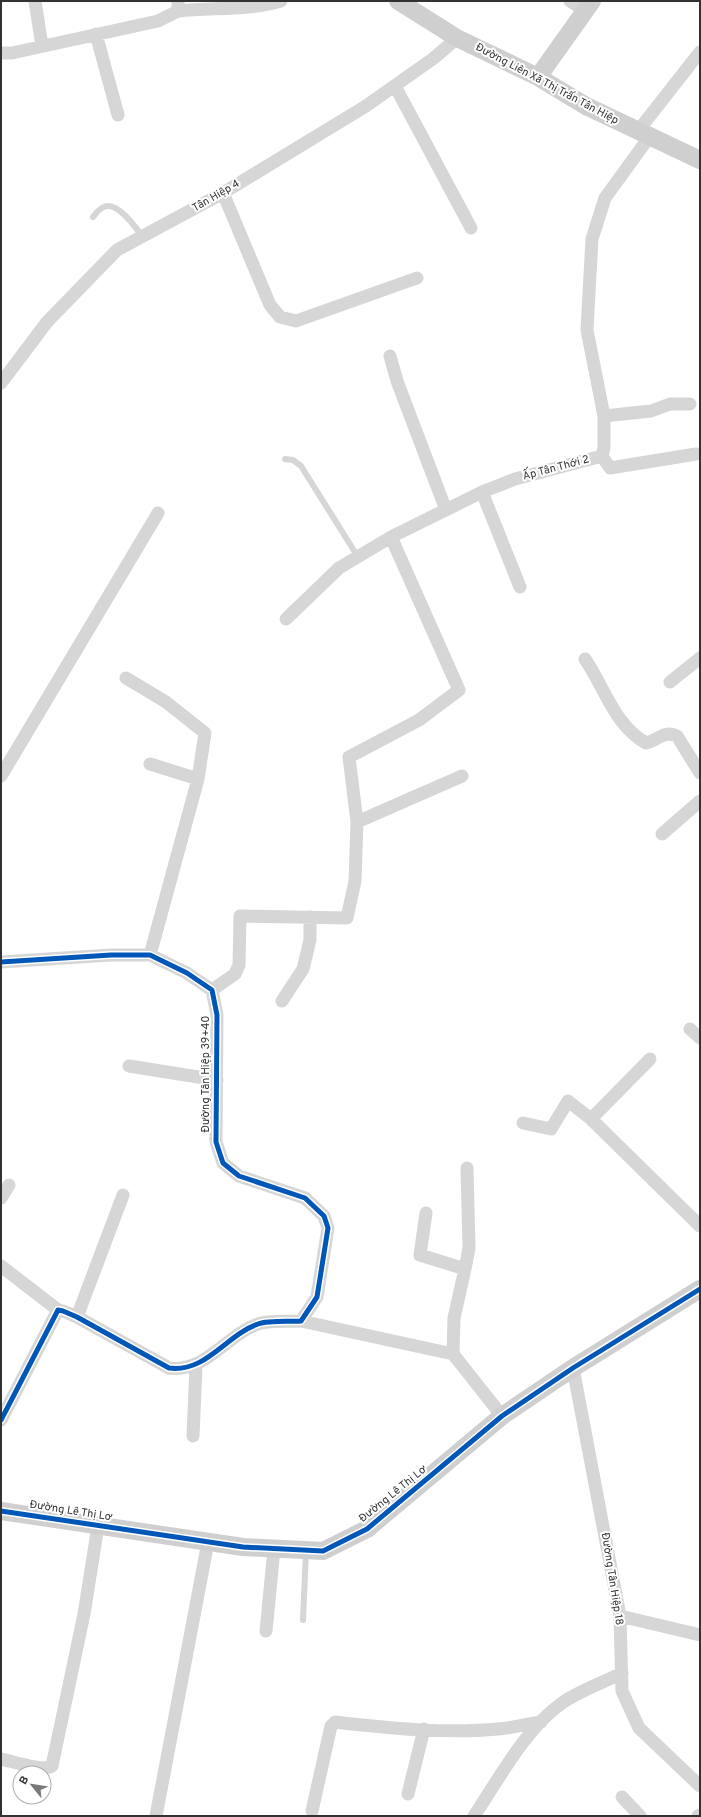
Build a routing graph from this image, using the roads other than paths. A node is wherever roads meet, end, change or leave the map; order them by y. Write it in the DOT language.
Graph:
graph roads {
  1 [pos="35,1"];
  2 [pos="280,1"];
  3 [pos="398,1"];
  4 [pos="570,1"];
  5 [pos="178,6"];
  6 [pos="589,6"];
  7 [pos="96,34"];
  8 [pos="457,38"];
  9 [pos="42,46"];
  10 [pos="700,52"];
  11 [pos="1,53"];
  12 [pos="538,78"];
  13 [pos="395,86"];
  14 [pos="118,115"];
  15 [pos="644,134"];
  16 [pos="700,160"];
  17 [pos="223,193"];
  18 [pos="93,218"];
  19 [pos="471,228"];
  20 [pos="143,237"];
  21 [pos="417,278"];
  22 [pos="390,356"];
  23 [pos="1,383"];
  24 [pos="690,404"];
  25 [pos="604,416"];
  26 [pos="696,454"];
  27 [pos="602,456"];
  28 [pos="285,459"];
  29 [pos="482,492"];
  30 [pos="446,510"];
  31 [pos="158,513"];
  32 [pos="391,537"];
  33 [pos="358,557"];
  34 [pos="520,587"];
  35 [pos="286,619"];
  36 [pos="700,658"];
  37 [pos="585,659"];
  38 [pos="126,678"];
  39 [pos="670,682"];
  40 [pos="150,764"];
  41 [pos="700,773"];
  42 [pos="1,776"];
  43 [pos="462,776"];
  44 [pos="198,779"];
  45 [pos="700,801"];
  46 [pos="357,822"];
  47 [pos="662,834"];
  48 [pos="310,917"];
  49 [pos="150,956"];
  50 [pos="1,962"];
  51 [pos="212,990"];
  52 [pos="282,1001"];
  53 [pos="690,1029"];
  54 [pos="700,1038"];
  55 [pos="650,1059"];
  56 [pos="129,1066"];
  57 [pos="217,1080"];
  58 [pos="591,1118"];
  59 [pos="523,1123"];
  60 [pos="467,1168"];
  61 [pos="9,1185"];
  62 [pos="123,1195"];
  63 [pos="1,1198"];
  64 [pos="426,1213"];
  65 [pos="700,1226"];
  66 [pos="1,1266"];
  67 [pos="465,1269"];
  68 [pos="700,1288"];
  69 [pos="58,1310"];
  70 [pos="77,1317"];
  71 [pos="301,1321"];
  72 [pos="453,1354"];
  73 [pos="196,1365"];
  74 [pos="573,1368"];
  75 [pos="502,1416"];
  76 [pos="1,1420"];
  77 [pos="193,1436"];
  78 [pos="1,1511"];
  79 [pos="98,1526"];
  80 [pos="208,1542"];
  81 [pos="274,1549"];
  82 [pos="306,1551"];
  83 [pos="620,1616"];
  84 [pos="303,1620"];
  85 [pos="266,1631"];
  86 [pos="700,1635"];
  87 [pos="622,1673"];
  88 [pos="541,1722"];
  89 [pos="424,1729"];
  90 [pos="1,1759"];
  91 [pos="700,1786"];
  92 [pos="408,1794"];
  93 [pos="622,1797"];
  94 [pos="312,1811"];
  95 [pos="156,1816"];
  96 [pos="474,1816"];
  97 [pos="640,1816"];
  1 -- 9 [label="street"];
  2 -- 5 [label="street"];
  3 -- 8 [label="street, Đường Liên Xã Thị Trấn Tân Hiệp"];
  4 -- 6 [label="street"];
  5 -- 7 [label="street"];
  6 -- 12 [label="street"];
  7 -- 9 [label="street"];
  7 -- 14 [label="street"];
  8 -- 12 [label="street, Đường Liên Xã Thị Trấn Tân Hiệp"];
  8 -- 13 [label="street, Tân Hiệp 4"];
  9 -- 11 [label="street"];
  10 -- 15 [label="street, Ấp Tân Thới 2"];
  12 -- 15 [label="street, Đường Liên Xã Thị Trấn Tân Hiệp"];
  13 -- 17 [label="street, Tân Hiệp 4"];
  13 -- 19 [label="street"];
  15 -- 16 [label="street, Đường Liên Xã Thị Trấn Tân Hiệp"];
  15 -- 25 [label="street, Ấp Tân Thới 2"];
  17 -- 20 [label="street, Tân Hiệp 4"];
  17 -- 21 [label="street"];
  18 -- 20 [label="lane"];
  20 -- 23 [label="street, Tân Hiệp 4"];
  22 -- 30 [label="street"];
  24 -- 25 [label="street"];
  25 -- 27 [label="street, Ấp Tân Thới 2"];
  26 -- 27 [label="street"];
  27 -- 29 [label="street, Ấp Tân Thới 2"];
  28 -- 33 [label="lane"];
  29 -- 30 [label="street, Ấp Tân Thới 2"];
  29 -- 34 [label="street"];
  30 -- 32 [label="street, Ấp Tân Thới 2"];
  31 -- 42 [label="street"];
  32 -- 33 [label="street, Ấp Tân Thới 2"];
  32 -- 46 [label="street"];
  33 -- 35 [label="street, Ấp Tân Thới 2"];
  36 -- 39 [label="street"];
  37 -- 41 [label="street"];
  38 -- 44 [label="street"];
  40 -- 44 [label="street"];
  43 -- 46 [label="street"];
  44 -- 49 [label="street"];
  45 -- 47 [label="street"];
  46 -- 48 [label="street"];
  48 -- 51 [label="street"];
  48 -- 52 [label="street"];
  49 -- 50 [label="street"];
  49 -- 51 [label="street"];
  51 -- 57 [label="street, Đường Tân Hiệp 39+40"];
  53 -- 54 [label="street"];
  55 -- 58 [label="street"];
  56 -- 57 [label="street"];
  57 -- 71 [label="street, Đường Tân Hiệp 39+40"];
  58 -- 59 [label="street"];
  58 -- 65 [label="street"];
  60 -- 67 [label="street"];
  61 -- 63 [label="street"];
  62 -- 70 [label="street"];
  64 -- 67 [label="street"];
  66 -- 69 [label="street"];
  67 -- 72 [label="street"];
  68 -- 74 [label="street, Đường Lê Thị Lơ"];
  69 -- 70 [label="street"];
  69 -- 76 [label="street"];
  70 -- 73 [label="street"];
  71 -- 72 [label="street"];
  71 -- 73 [label="street"];
  72 -- 75 [label="street"];
  73 -- 77 [label="street"];
  74 -- 75 [label="street, Đường Lê Thị Lơ"];
  74 -- 83 [label="street, Đường Tân Hiệp 18"];
  75 -- 82 [label="street, Đường Lê Thị Lơ"];
  78 -- 79 [label="street, Đường Lê Thị Lơ"];
  79 -- 80 [label="street, Đường Lê Thị Lơ"];
  79 -- 90 [label="street"];
  80 -- 81 [label="street, Đường Lê Thị Lơ"];
  80 -- 95 [label="street"];
  81 -- 82 [label="street, Đường Lê Thị Lơ"];
  81 -- 85 [label="street"];
  82 -- 84 [label="lane"];
  83 -- 86 [label="street"];
  83 -- 87 [label="street, Đường Tân Hiệp 18"];
  87 -- 88 [label="street"];
  87 -- 91 [label="street, Đường Tân Hiệp 18"];
  88 -- 89 [label="street"];
  88 -- 96 [label="street"];
  89 -- 92 [label="street"];
  89 -- 94 [label="street"];
  93 -- 97 [label="street"];
}
